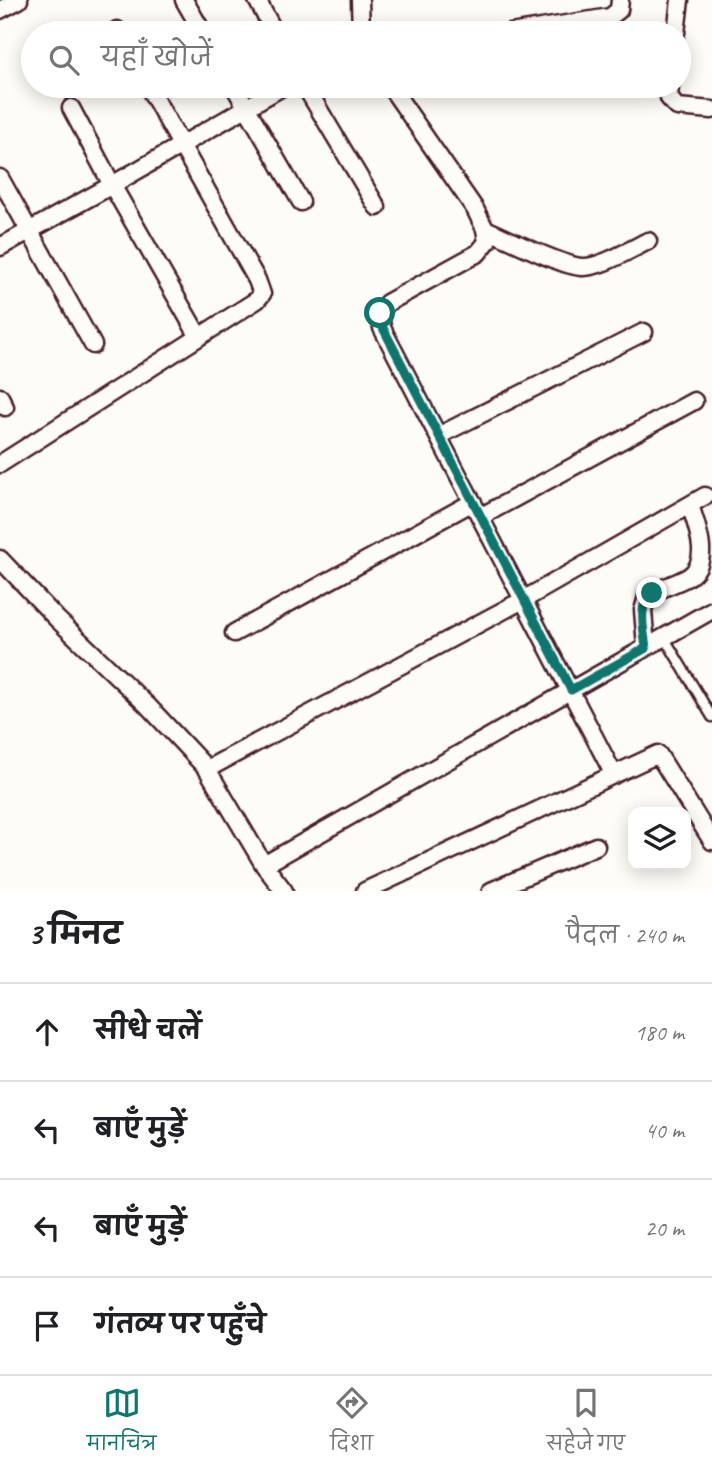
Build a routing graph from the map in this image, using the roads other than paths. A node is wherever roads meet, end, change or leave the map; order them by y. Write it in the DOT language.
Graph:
graph roads {
  1 [pos="19,0"];
  2 [pos="184,0"];
  3 [pos="257,0"];
  4 [pos="360,0"];
  5 [pos="620,0"];
  6 [pos="680,0"];
  7 [pos="0,10"];
  8 [pos="196,21"];
  9 [pos="268,21"];
  10 [pos="361,21"];
  11 [pos="585,21"];
  12 [pos="677,21"];
  13 [pos="155,98"];
  14 [pos="240,98"];
  15 [pos="262,98"];
  16 [pos="312,98"];
  17 [pos="398,98"];
  18 [pos="669,98"];
  19 [pos="246,107"];
  20 [pos="71,108"];
  21 [pos="712,110"];
  22 [pos="181,145"];
  23 [pos="0,178"];
  24 [pos="112,186"];
  25 [pos="301,202"];
  26 [pos="377,207"];
  27 [pos="485,229"];
  28 [pos="29,231"];
  29 [pos="648,241"];
  30 [pos="0,247"];
  31 [pos="644,332"];
  32 [pos="199,337"];
  33 [pos="93,345"];
  34 [pos="694,401"];
  35 [pos="438,436"];
  36 [pos="0,464"];
  37 [pos="705,496"];
  38 [pos="472,502"];
  39 [pos="690,505"];
  40 [pos="480,517"];
  41 [pos="0,559"];
  42 [pos="523,600"];
  43 [pos="712,610"];
  44 [pos="234,633"];
  45 [pos="664,637"];
  46 [pos="646,648"];
  47 [pos="571,690"];
  48 [pos="712,717"];
  49 [pos="207,769"];
  50 [pos="614,775"];
  51 [pos="712,841"];
  52 [pos="596,846"];
  53 [pos="264,865"];
  54 [pos="285,891"];
  55 [pos="365,891"];
  56 [pos="491,891"];
  1 -- 7 [label="street"];
  2 -- 8 [label="street"];
  3 -- 9 [label="street"];
  4 -- 10 [label="street"];
  5 -- 11 [label="street"];
  6 -- 12 [label="street"];
  13 -- 22 [label="street"];
  14 -- 19 [label="street"];
  15 -- 19 [label="street"];
  16 -- 26 [label="street"];
  17 -- 27 [label="street"];
  18 -- 21 [label="street"];
  19 -- 22 [label="street"];
  19 -- 25 [label="street"];
  20 -- 24 [label="street"];
  22 -- 24 [label="street"];
  22 -- 32 [label="street"];
  23 -- 28 [label="street"];
  24 -- 28 [label="street"];
  24 -- 32 [label="street"];
  27 -- 29 [label="street"];
  27 -- 35 [label="street"];
  28 -- 30 [label="street"];
  28 -- 33 [label="street"];
  31 -- 35 [label="street"];
  32 -- 36 [label="street"];
  34 -- 40 [label="street"];
  35 -- 38 [label="street"];
  37 -- 39 [label="street"];
  38 -- 40 [label="street"];
  38 -- 44 [label="street"];
  39 -- 42 [label="street"];
  39 -- 46 [label="street"];
  40 -- 42 [label="street"];
  41 -- 49 [label="street"];
  42 -- 47 [label="street"];
  42 -- 49 [label="street"];
  43 -- 45 [label="street"];
  45 -- 46 [label="street"];
  45 -- 48 [label="lane"];
  46 -- 47 [label="street"];
  47 -- 50 [label="street"];
  47 -- 53 [label="street"];
  49 -- 53 [label="street"];
  50 -- 51 [label="street"];
  50 -- 55 [label="street"];
  52 -- 56 [label="street"];
  53 -- 54 [label="street"];
}
